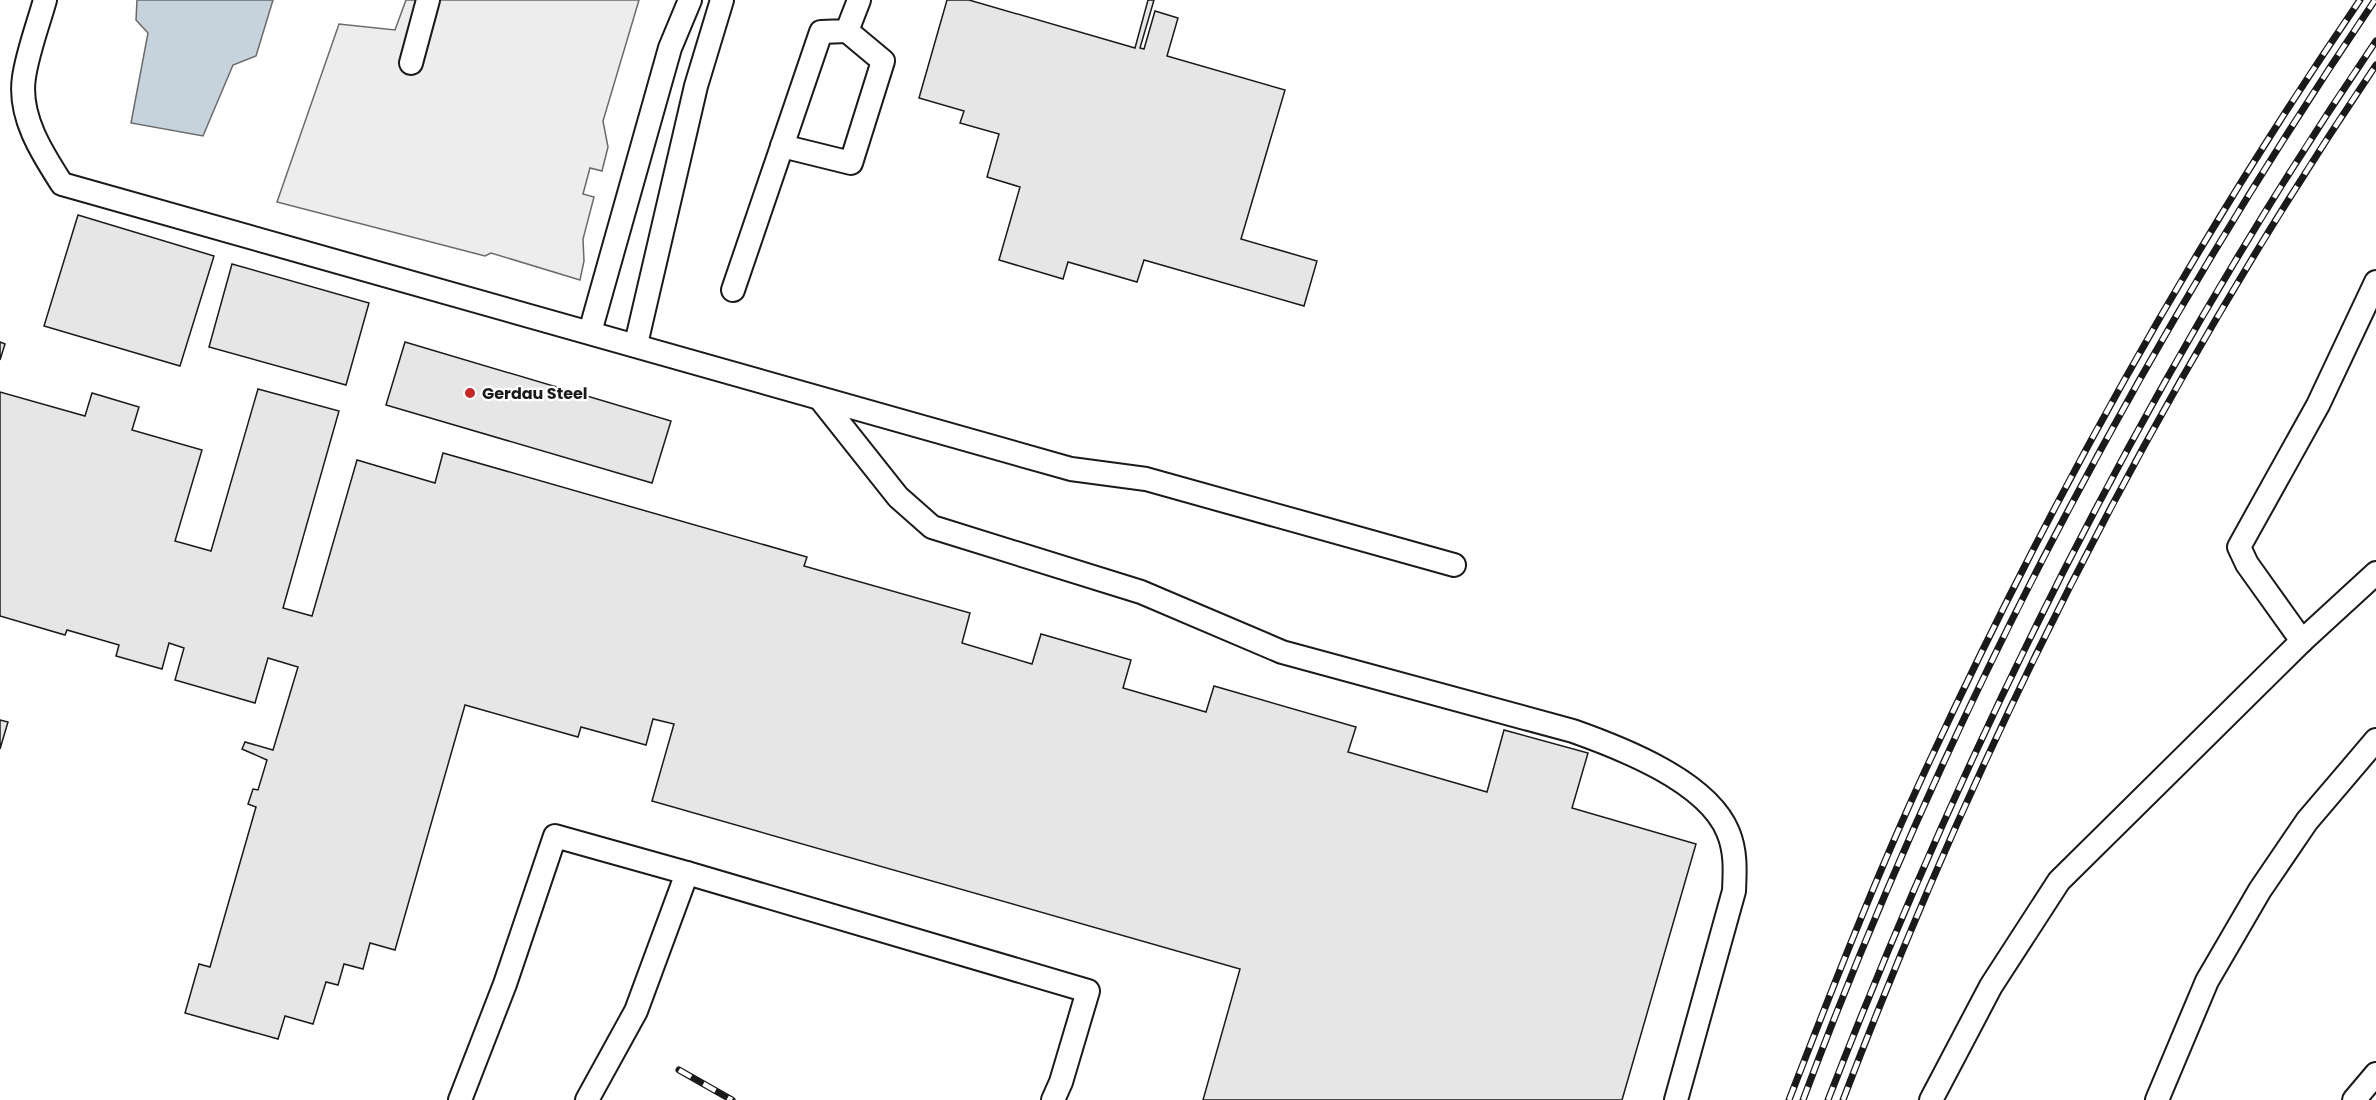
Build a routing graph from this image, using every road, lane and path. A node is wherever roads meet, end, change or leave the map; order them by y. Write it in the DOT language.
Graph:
graph roads {
  1 [pos="45,0"];
  2 [pos="428,0"];
  3 [pos="690,0"];
  4 [pos="722,0"];
  5 [pos="859,0"];
  6 [pos="847,31"];
  7 [pos="411,63"];
  8 [pos="782,146"];
  9 [pos="2376,282"];
  10 [pos="733,290"];
  11 [pos="590,332"];
  12 [pos="636,344"];
  13 [pos="821,400"];
  14 [pos="1454,565"];
  15 [pos="2376,573"];
  16 [pos="2302,641"];
  17 [pos="2376,740"];
  18 [pos="687,873"];
  19 [pos="2376,1074"];
  20 [pos="460,1100"];
  21 [pos="587,1100"];
  22 [pos="1053,1100"];
  23 [pos="1676,1100"];
  24 [pos="1931,1100"];
  25 [pos="2157,1100"];
  26 [pos="2354,1100"];
  1 -- 11 [label="lane"];
  2 -- 7 [label="lane"];
  3 -- 11 [label="lane"];
  4 -- 12 [label="lane"];
  5 -- 6 [label="lane"];
  6 -- 8 [label="lane"];
  6 -- 8 [label="lane"];
  8 -- 10 [label="lane"];
  9 -- 16 [label="lane"];
  11 -- 12 [label="lane"];
  12 -- 13 [label="lane"];
  13 -- 14 [label="lane"];
  13 -- 23 [label="lane"];
  15 -- 16 [label="lane"];
  16 -- 24 [label="lane"];
  17 -- 25 [label="lane"];
  18 -- 20 [label="lane"];
  18 -- 21 [label="lane"];
  18 -- 22 [label="lane"];
  19 -- 26 [label="lane"];
}
